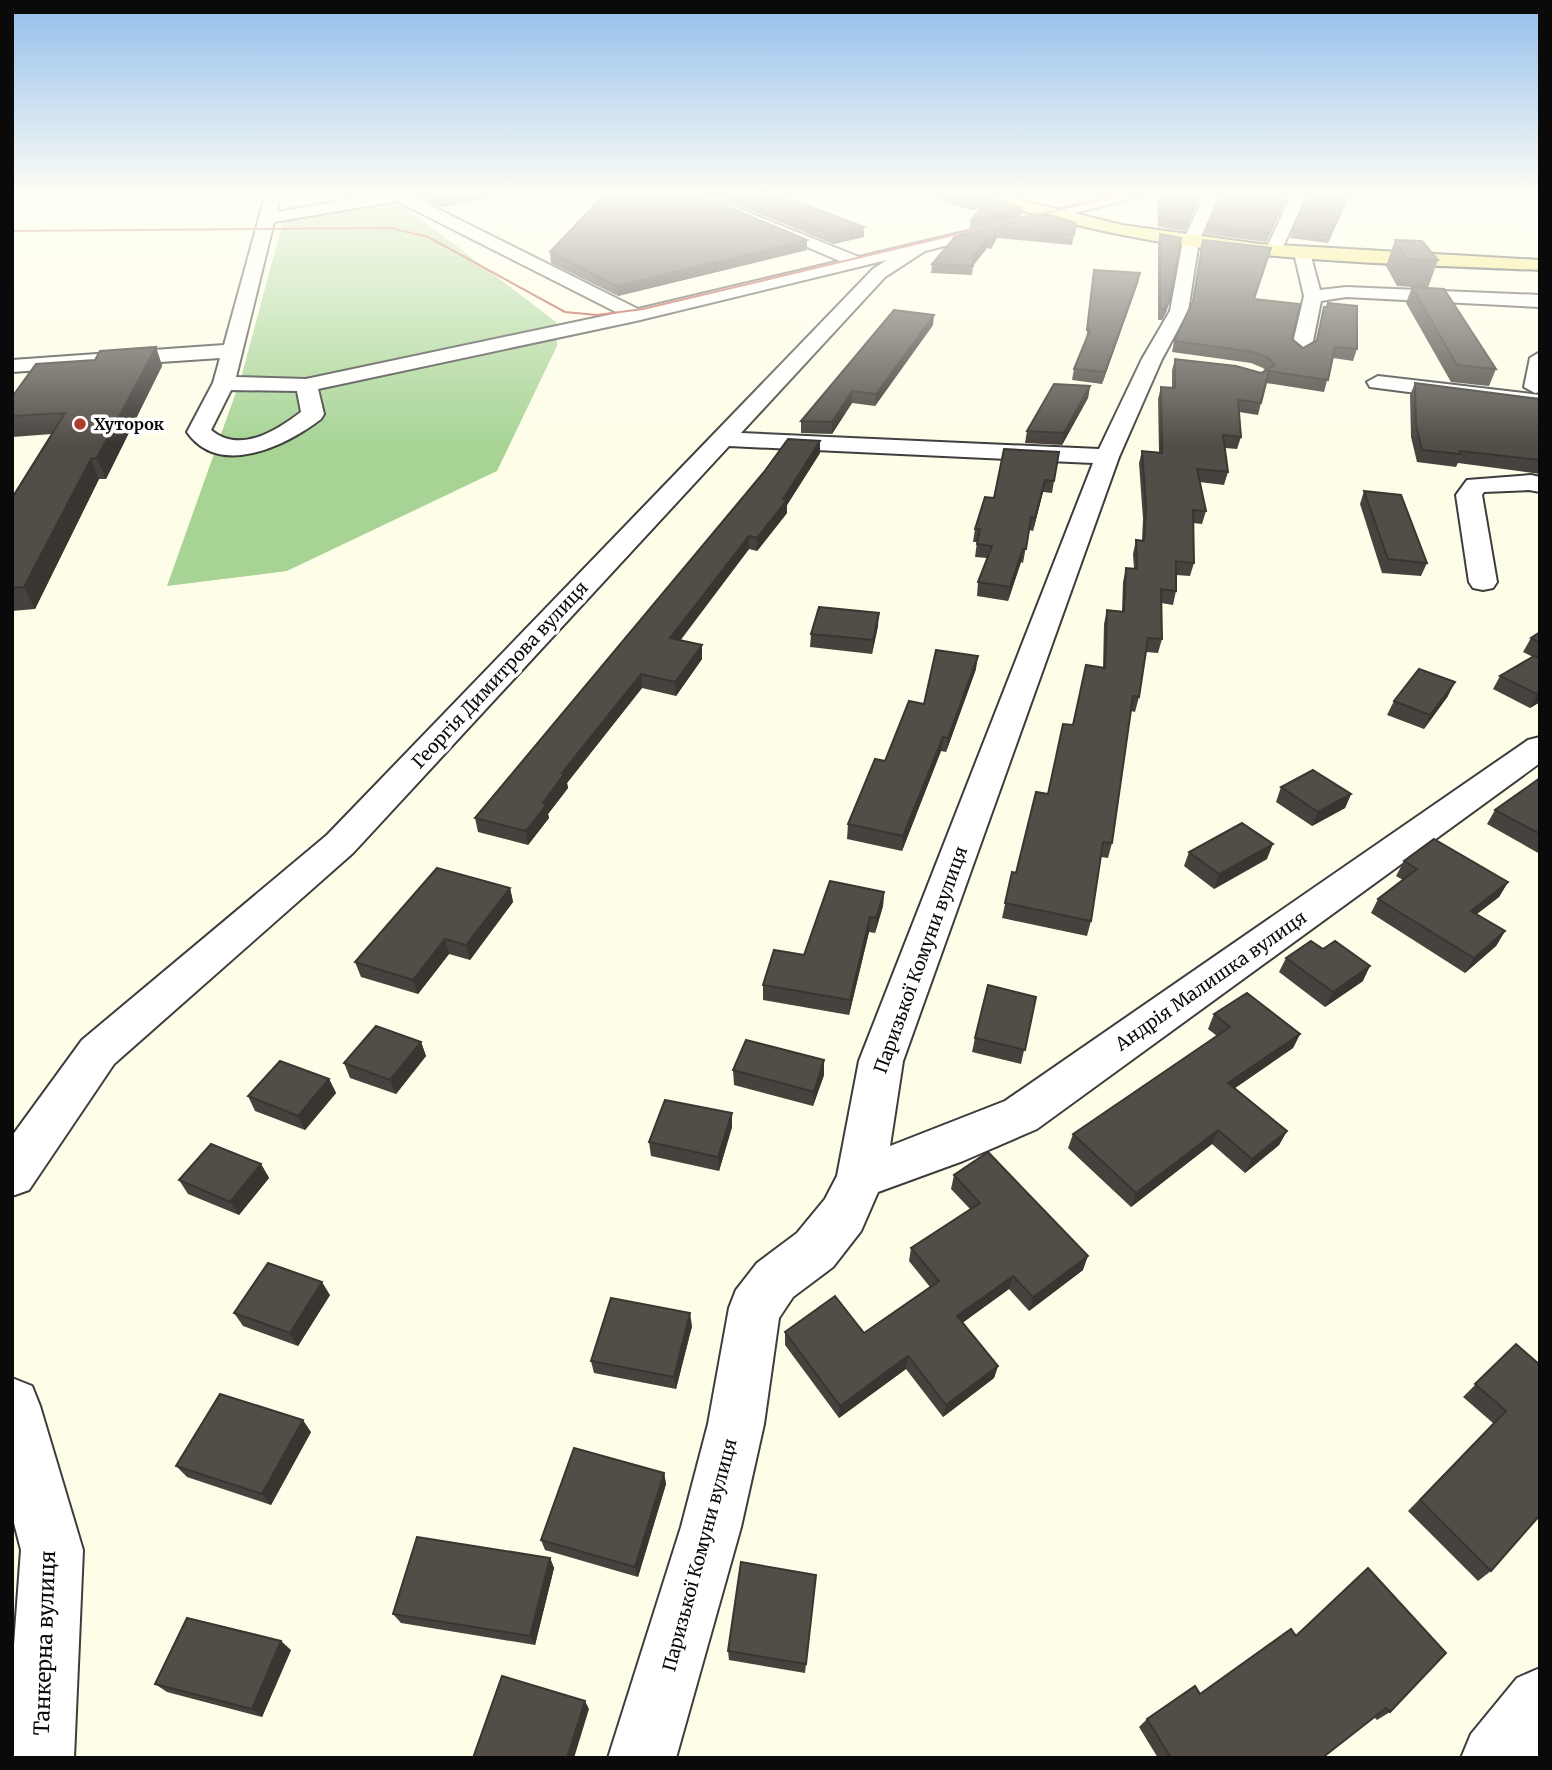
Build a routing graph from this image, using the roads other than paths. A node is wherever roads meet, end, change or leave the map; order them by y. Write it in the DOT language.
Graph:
graph roads {
  1 [pos="252,279"];
  2 [pos="563,279"];
  3 [pos="792,279"];
  4 [pos="847,279"];
  5 [pos="1185,279"];
  6 [pos="1309,279"];
  7 [pos="1518,279"];
  8 [pos="1313,296"];
  9 [pos="1540,300"];
  10 [pos="636,315"];
  11 [pos="232,351"];
  12 [pos="1301,351"];
  13 [pos="1540,358"];
  14 [pos="12,366"];
  15 [pos="1378,382"];
  16 [pos="224,383"];
  17 [pos="306,385"];
  18 [pos="1537,394"];
  19 [pos="723,439"];
  20 [pos="1107,457"];
  21 [pos="1540,485"];
  22 [pos="1483,582"];
  23 [pos="1540,747"];
  24 [pos="12,1175"];
  25 [pos="862,1177"];
  26 [pos="12,1406"];
  27 [pos="1540,1701"];
  28 [pos="40,1758"];
  29 [pos="642,1758"];
  30 [pos="1495,1758"];
  1 -- 11 [label="street"];
  2 -- 10 [label="street"];
  3 -- 10 [label="street, Георгія Димитрова вулиця"];
  4 -- 19 [label="street, Георгія Димитрова вулиця"];
  5 -- 20 [label="street, Паризької Комуни вулиця"];
  6 -- 8 [label="street"];
  7 -- 9 [label="street"];
  8 -- 9 [label="street"];
  8 -- 12 [label="street"];
  10 -- 17 [label="street, Георгія Димитрова вулиця"];
  11 -- 14 [label="street"];
  11 -- 16 [label="street"];
  13 -- 18 [label="street"];
  15 -- 18 [label="street"];
  16 -- 17 [label="street, Георгія Димитрова вулиця"];
  16 -- 17 [label="street"];
  19 -- 20 [label="street"];
  19 -- 24 [label="street, Георгія Димитрова вулиця"];
  20 -- 25 [label="street, Паризької Комуни вулиця"];
  21 -- 22 [label="street"];
  23 -- 25 [label="street, Андрія Малишка вулиця"];
  25 -- 29 [label="street, Паризької Комуни вулиця"];
  26 -- 28 [label="street, Танкерна вулиця"];
  27 -- 30 [label="street"];
}
